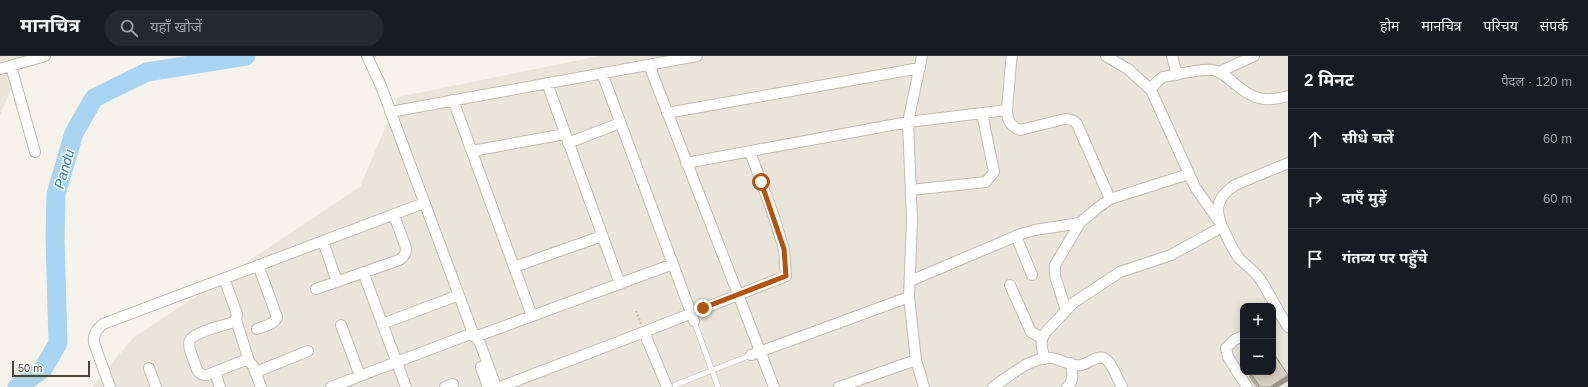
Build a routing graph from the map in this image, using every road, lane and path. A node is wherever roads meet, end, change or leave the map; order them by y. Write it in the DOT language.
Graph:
graph roads {
  1 [pos="45,56"];
  2 [pos="367,56"];
  3 [pos="697,56"];
  4 [pos="922,56"];
  5 [pos="1012,56"];
  6 [pos="1106,56"];
  7 [pos="1172,56"];
  8 [pos="1254,56"];
  9 [pos="649,65"];
  10 [pos="12,66"];
  11 [pos="920,68"];
  12 [pos="0,69"];
  13 [pos="1219,72"];
  14 [pos="602,73"];
  15 [pos="1177,75"];
  16 [pos="547,83"];
  17 [pos="1150,90"];
  18 [pos="1288,96"];
  19 [pos="453,100"];
  20 [pos="1007,110"];
  21 [pos="390,112"];
  22 [pos="668,113"];
  23 [pos="982,113"];
  24 [pos="908,122"];
  25 [pos="620,123"];
  26 [pos="567,138"];
  27 [pos="472,151"];
  28 [pos="35,152"];
  29 [pos="750,152"];
  30 [pos="686,163"];
  31 [pos="1288,164"];
  32 [pos="1189,174"];
  33 [pos="911,190"];
  34 [pos="1110,199"];
  35 [pos="424,203"];
  36 [pos="394,215"];
  37 [pos="1080,223"];
  38 [pos="1220,223"];
  39 [pos="602,236"];
  40 [pos="1016,236"];
  41 [pos="324,241"];
  42 [pos="673,264"];
  43 [pos="258,265"];
  44 [pos="514,267"];
  45 [pos="363,272"];
  46 [pos="1032,276"];
  47 [pos="224,278"];
  48 [pos="910,281"];
  49 [pos="337,282"];
  50 [pos="620,284"];
  51 [pos="1010,285"];
  52 [pos="316,289"];
  53 [pos="738,294"];
  54 [pos="459,295"];
  55 [pos="910,297"];
  56 [pos="1066,310"];
  57 [pos="532,316"];
  58 [pos="692,317"];
  59 [pos="236,320"];
  60 [pos="1283,321"];
  61 [pos="382,324"];
  62 [pos="341,325"];
  63 [pos="257,329"];
  64 [pos="644,332"];
  65 [pos="474,335"];
  66 [pos="1240,337"];
  67 [pos="1042,338"];
  68 [pos="308,351"];
  69 [pos="756,353"];
  70 [pos="1045,359"];
  71 [pos="916,360"];
  72 [pos="249,361"];
  73 [pos="396,362"];
  74 [pos="1071,364"];
  75 [pos="149,368"];
  76 [pos="712,370"];
  77 [pos="215,372"];
  78 [pos="256,372"];
  79 [pos="360,376"];
  80 [pos="341,385"];
  81 [pos="670,386"];
  82 [pos="1244,386"];
  83 [pos="110,387"];
  84 [pos="156,387"];
  85 [pos="220,387"];
  86 [pos="261,387"];
  87 [pos="331,387"];
  88 [pos="406,387"];
  89 [pos="488,387"];
  90 [pos="496,387"];
  91 [pos="500,387"];
  92 [pos="718,387"];
  93 [pos="774,387"];
  94 [pos="839,387"];
  95 [pos="924,387"];
  96 [pos="993,387"];
  97 [pos="1067,387"];
  98 [pos="1122,387"];
  1 -- 10 [label="street"];
  2 -- 21 [label="street"];
  3 -- 9 [label="street"];
  4 -- 11 [label="street"];
  5 -- 20 [label="street"];
  6 -- 17 [label="street"];
  7 -- 15 [label="street"];
  8 -- 13 [label="street"];
  9 -- 14 [label="street"];
  9 -- 22 [label="street"];
  10 -- 12 [label="street"];
  10 -- 28 [label="street"];
  11 -- 22 [label="street"];
  11 -- 24 [label="street"];
  13 -- 15 [label="street"];
  13 -- 18 [label="street"];
  14 -- 16 [label="street"];
  14 -- 25 [label="street"];
  15 -- 17 [label="street"];
  16 -- 19 [label="street"];
  16 -- 26 [label="street"];
  17 -- 32 [label="street"];
  19 -- 21 [label="street"];
  19 -- 27 [label="street"];
  20 -- 23 [label="street"];
  20 -- 34 [label="street"];
  21 -- 35 [label="street"];
  22 -- 30 [label="street"];
  23 -- 24 [label="street"];
  23 -- 33 [label="street"];
  24 -- 29 [label="street"];
  24 -- 33 [label="street"];
  25 -- 26 [label="street"];
  25 -- 42 [label="street"];
  26 -- 27 [label="street"];
  26 -- 39 [label="street"];
  27 -- 44 [label="street"];
  29 -- 30 [label="street"];
  29 -- 53 [label="street"];
  30 -- 53 [label="street"];
  31 -- 38 [label="street"];
  32 -- 34 [label="street"];
  32 -- 38 [label="street"];
  33 -- 48 [label="street"];
  34 -- 37 [label="street"];
  35 -- 36 [label="street"];
  35 -- 54 [label="street"];
  36 -- 41 [label="street"];
  36 -- 45 [label="street"];
  37 -- 40 [label="street"];
  37 -- 56 [label="street"];
  38 -- 56 [label="street"];
  38 -- 60 [label="street"];
  39 -- 44 [label="street"];
  39 -- 50 [label="street"];
  40 -- 46 [label="street"];
  40 -- 48 [label="street"];
  41 -- 43 [label="street"];
  41 -- 49 [label="street"];
  42 -- 50 [label="street"];
  42 -- 58 [label="street"];
  43 -- 47 [label="street"];
  43 -- 63 [label="street"];
  44 -- 57 [label="street"];
  45 -- 49 [label="street"];
  45 -- 61 [label="street"];
  47 -- 59 [label="street"];
  47 -- 83 [label="street"];
  48 -- 55 [label="street"];
  49 -- 52 [label="street"];
  50 -- 57 [label="street"];
  51 -- 67 [label="street"];
  53 -- 58 [label="street"];
  53 -- 69 [label="street"];
  54 -- 61 [label="street"];
  54 -- 65 [label="street"];
  55 -- 69 [label="street"];
  55 -- 71 [label="street"];
  56 -- 67 [label="street"];
  57 -- 65 [label="street"];
  58 -- 64 [label="street"];
  58 -- 76 [label="lane"];
  59 -- 72 [label="street"];
  59 -- 77 [label="street"];
  61 -- 73 [label="street"];
  62 -- 79 [label="street"];
  64 -- 81 [label="street"];
  64 -- 91 [label="street"];
  65 -- 73 [label="street"];
  65 -- 89 [label="street"];
  65 -- 90 [label="street"];
  66 -- 82 [label="street"];
  67 -- 70 [label="street"];
  68 -- 78 [label="street"];
  69 -- 76 [label="lane"];
  69 -- 93 [label="street"];
  70 -- 74 [label="street"];
  70 -- 96 [label="street"];
  71 -- 94 [label="street"];
  71 -- 95 [label="street"];
  72 -- 77 [label="street"];
  72 -- 78 [label="street"];
  73 -- 79 [label="street"];
  73 -- 88 [label="street"];
  74 -- 97 [label="street"];
  74 -- 98 [label="street"];
  75 -- 84 [label="street"];
  76 -- 81 [label="lane"];
  76 -- 92 [label="lane"];
  77 -- 85 [label="street"];
  78 -- 86 [label="street"];
  79 -- 80 [label="street"];
  80 -- 87 [label="street"];
}
